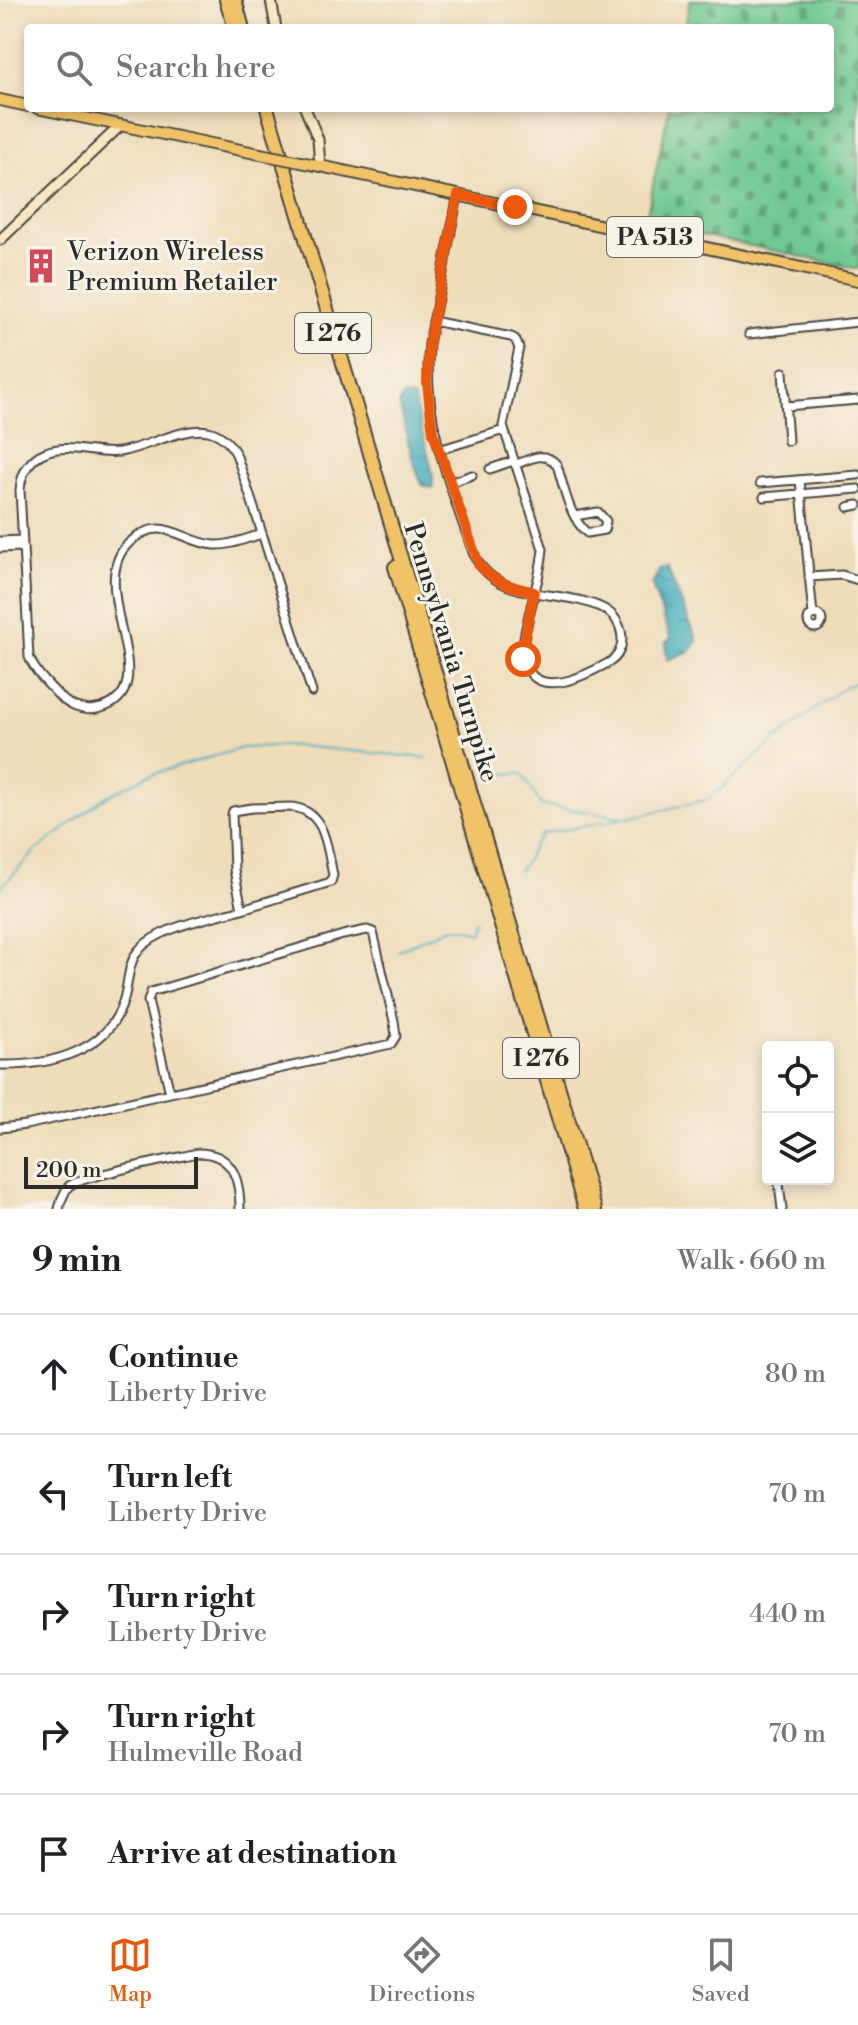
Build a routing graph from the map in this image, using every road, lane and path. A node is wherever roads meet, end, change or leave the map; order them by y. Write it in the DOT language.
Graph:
graph roads {
  1 [pos="226,0"];
  2 [pos="235,0"];
  3 [pos="271,0"];
  4 [pos="234,24"];
  5 [pos="242,24"];
  6 [pos="275,24"];
  7 [pos="0,100"];
  8 [pos="24,105"];
  9 [pos="57,112"];
  10 [pos="260,112"];
  11 [pos="268,112"];
  12 [pos="307,112"];
  13 [pos="121,125"];
  14 [pos="320,166"];
  15 [pos="458,195"];
  16 [pos="0,240"];
  17 [pos="858,280"];
  18 [pos="433,321"];
  19 [pos="858,322"];
  20 [pos="749,334"];
  21 [pos="783,372"];
  22 [pos="858,400"];
  23 [pos="786,406"];
  24 [pos="504,430"];
  25 [pos="788,441"];
  26 [pos="439,450"];
  27 [pos="514,463"];
  28 [pos="490,469"];
  29 [pos="472,475"];
  30 [pos="858,475"];
  31 [pos="800,480"];
  32 [pos="449,483"];
  33 [pos="760,483"];
  34 [pos="858,489"];
  35 [pos="802,494"];
  36 [pos="764,497"];
  37 [pos="858,505"];
  38 [pos="848,507"];
  39 [pos="575,516"];
  40 [pos="262,534"];
  41 [pos="0,541"];
  42 [pos="22,543"];
  43 [pos="0,548"];
  44 [pos="809,577"];
  45 [pos="858,580"];
  46 [pos="534,592"];
  47 [pos="813,615"];
  48 [pos="312,692"];
  49 [pos="242,909"];
  50 [pos="0,1065"];
  51 [pos="170,1093"];
  52 [pos="0,1128"];
  53 [pos="779,1185"];
  54 [pos="59,1209"];
  55 [pos="240,1209"];
  56 [pos="585,1209"];
  57 [pos="595,1209"];
  58 [pos="782,1209"];
  1 -- 4 [label="highway"];
  2 -- 5 [label="highway"];
  3 -- 6 [label="main road"];
  7 -- 8 [label="main road"];
  9 -- 13 [label="main road, PA 513"];
  10 -- 56 [label="highway, Pennsylvania Turnpike / I 276"];
  11 -- 57 [label="highway, Pennsylvania Turnpike / I 276"];
  12 -- 14 [label="main road"];
  13 -- 14 [label="main road, PA 513, bridge"];
  13 -- 16 [label="main road"];
  14 -- 15 [label="main road, PA 513"];
  15 -- 17 [label="main road, PA 513"];
  15 -- 18 [label="street"];
  18 -- 24 [label="street"];
  18 -- 26 [label="street"];
  19 -- 20 [label="street"];
  21 -- 23 [label="street"];
  22 -- 23 [label="street"];
  23 -- 25 [label="street"];
  24 -- 26 [label="street"];
  24 -- 27 [label="street"];
  26 -- 32 [label="street"];
  27 -- 28 [label="street"];
  27 -- 39 [label="street"];
  27 -- 46 [label="street"];
  29 -- 32 [label="street"];
  30 -- 31 [label="street"];
  31 -- 33 [label="street"];
  31 -- 35 [label="street"];
  32 -- 46 [label="street"];
  34 -- 35 [label="street"];
  35 -- 36 [label="street"];
  35 -- 44 [label="street"];
  37 -- 38 [label="street"];
  40 -- 42 [label="street"];
  40 -- 42 [label="street"];
  40 -- 48 [label="street"];
  41 -- 42 [label="street"];
  42 -- 43 [label="street"];
  44 -- 45 [label="street"];
  44 -- 47 [label="street"];
  46 -- 46 [label="street"];
  49 -- 49 [label="street"];
  49 -- 50 [label="street"];
  51 -- 51 [label="street"];
  51 -- 52 [label="street"];
  53 -- 58 [label="street"];
  54 -- 55 [label="street"];
}
